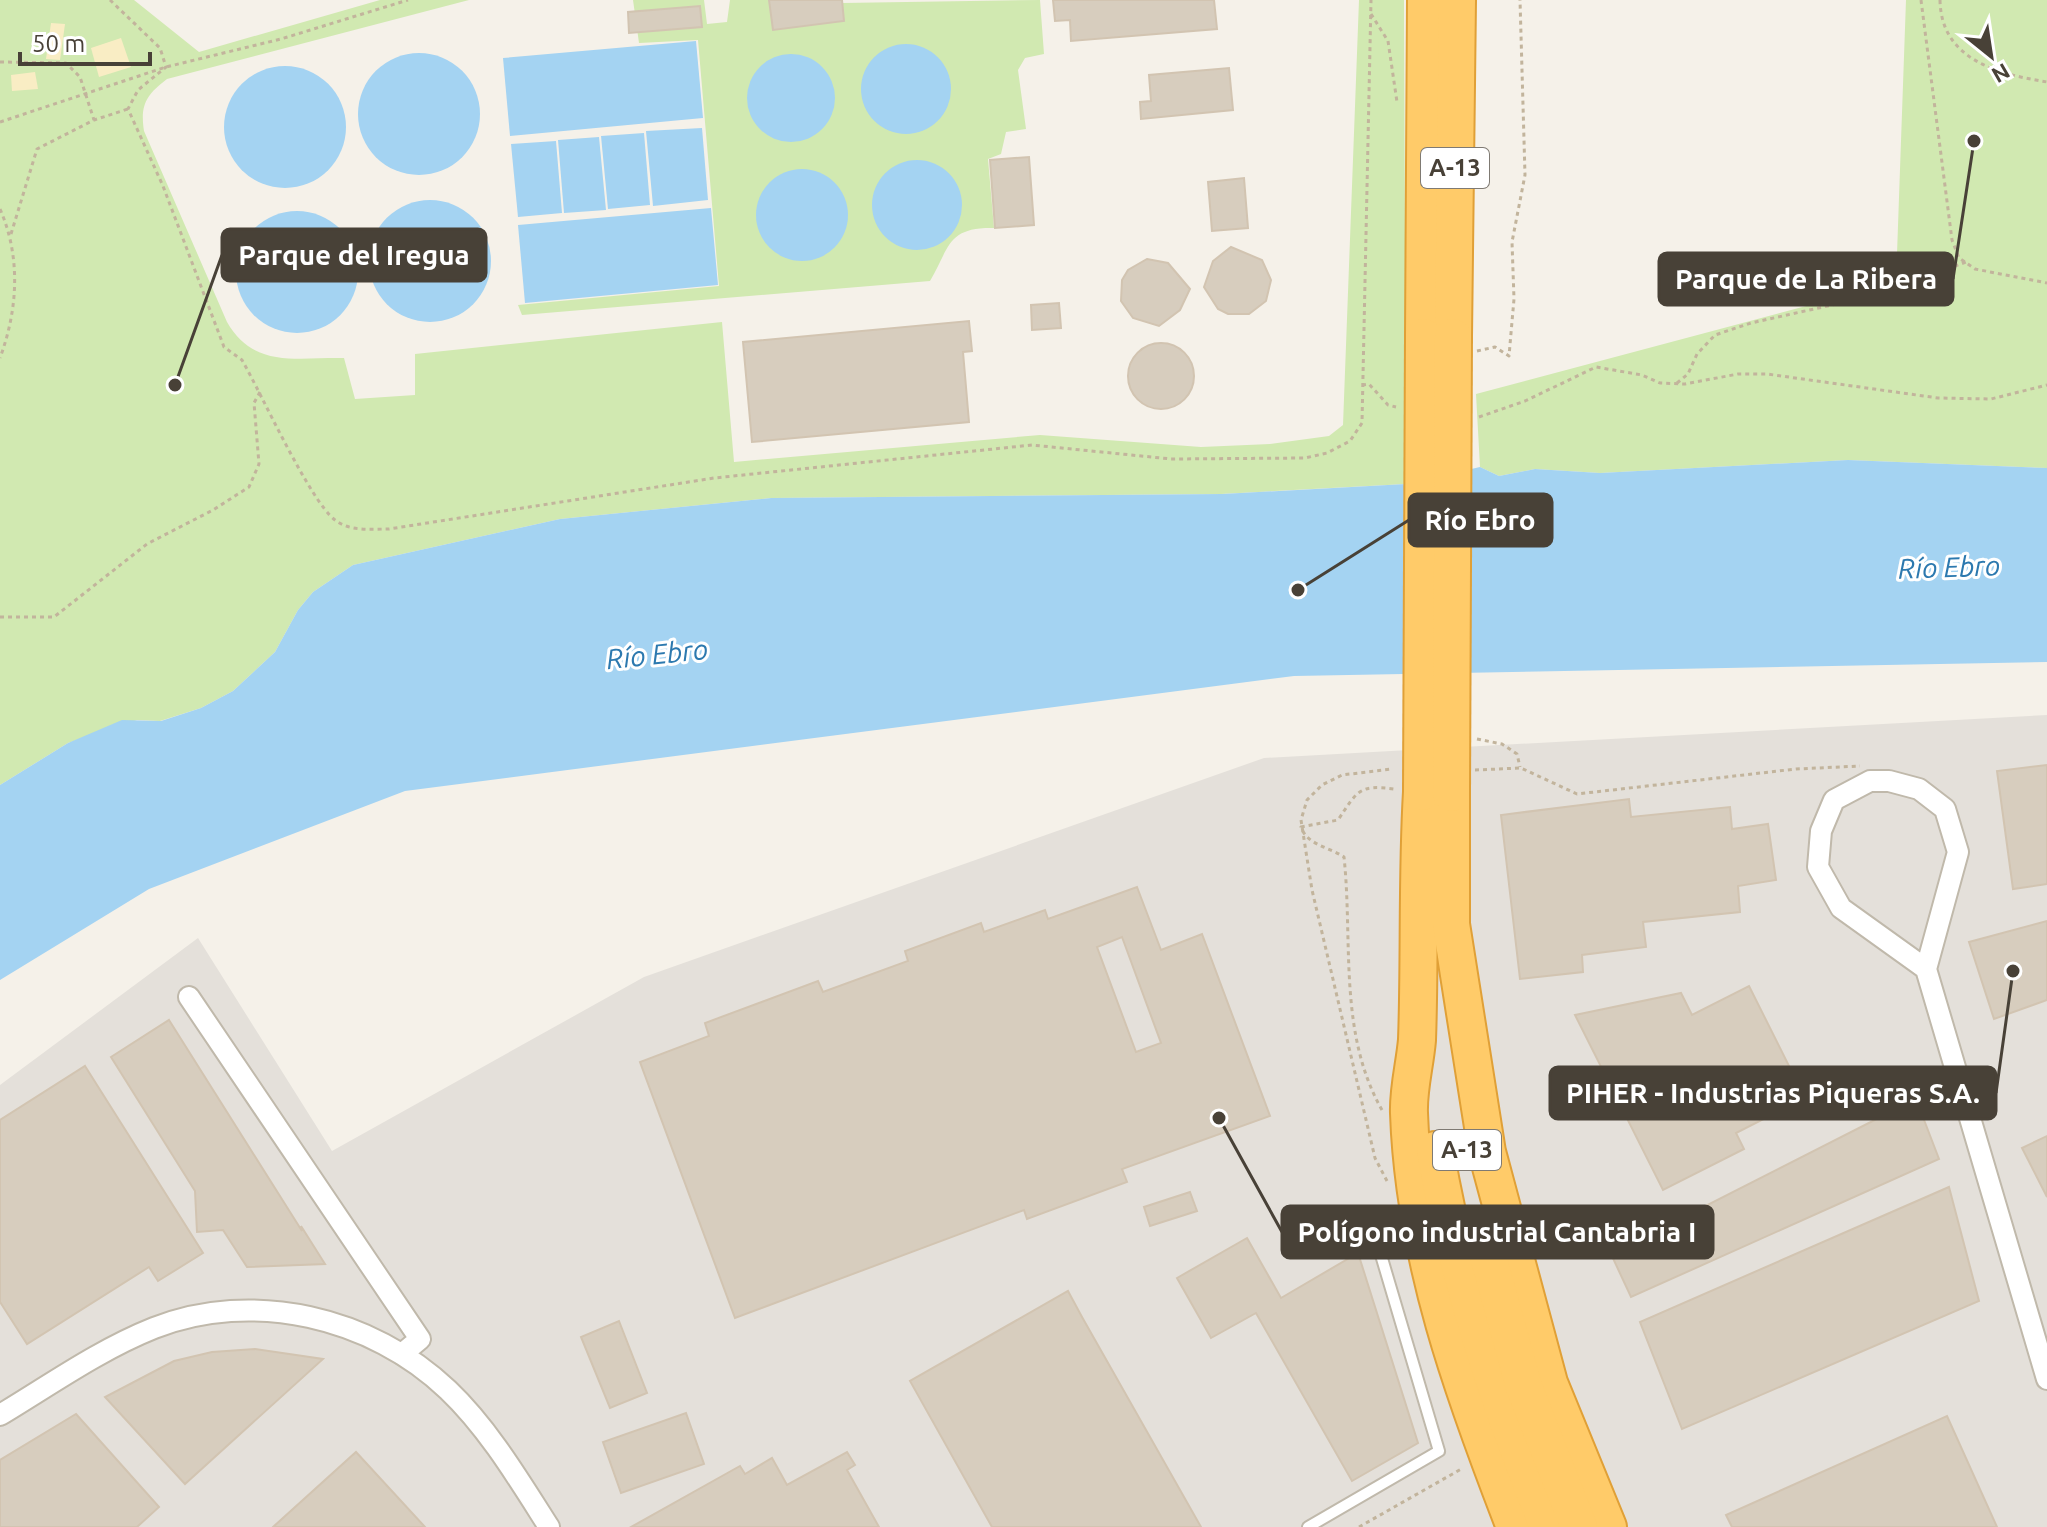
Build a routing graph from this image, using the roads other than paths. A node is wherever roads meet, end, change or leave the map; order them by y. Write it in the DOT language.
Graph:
graph roads {
  1 [pos="1426,0"];
  2 [pos="1457,0"];
  3 [pos="1449,342"];
  4 [pos="1435,786"];
  5 [pos="1926,969"];
  6 [pos="1457,980"];
  7 [pos="189,997"];
  8 [pos="1417,1042"];
  9 [pos="1381,1255"];
  10 [pos="1489,1321"];
  11 [pos="402,1354"];
  12 [pos="2047,1379"];
  13 [pos="0,1415"];
  14 [pos="549,1527"];
  15 [pos="1308,1527"];
  16 [pos="1515,1527"];
  17 [pos="1548,1527"];
  18 [pos="1579,1527"];
  19 [pos="1608,1527"];
  1 -- 3 [label="highway, A-13"];
  2 -- 3 [label="highway, A-13"];
  3 -- 4 [label="highway, A-13, bridge"];
  3 -- 4 [label="highway, A-13, bridge"];
  4 -- 6 [label="highway, A-13"];
  4 -- 8 [label="highway, A-13"];
  5 -- 5 [label="street"];
  5 -- 12 [label="street"];
  6 -- 10 [label="highway, A-13"];
  6 -- 19 [label="highway"];
  7 -- 11 [label="street"];
  8 -- 10 [label="highway, A-13"];
  8 -- 16 [label="highway"];
  9 -- 15 [label="lane"];
  10 -- 17 [label="highway, A-13"];
  10 -- 18 [label="highway, A-13"];
  11 -- 13 [label="street"];
  11 -- 14 [label="street"];
}
